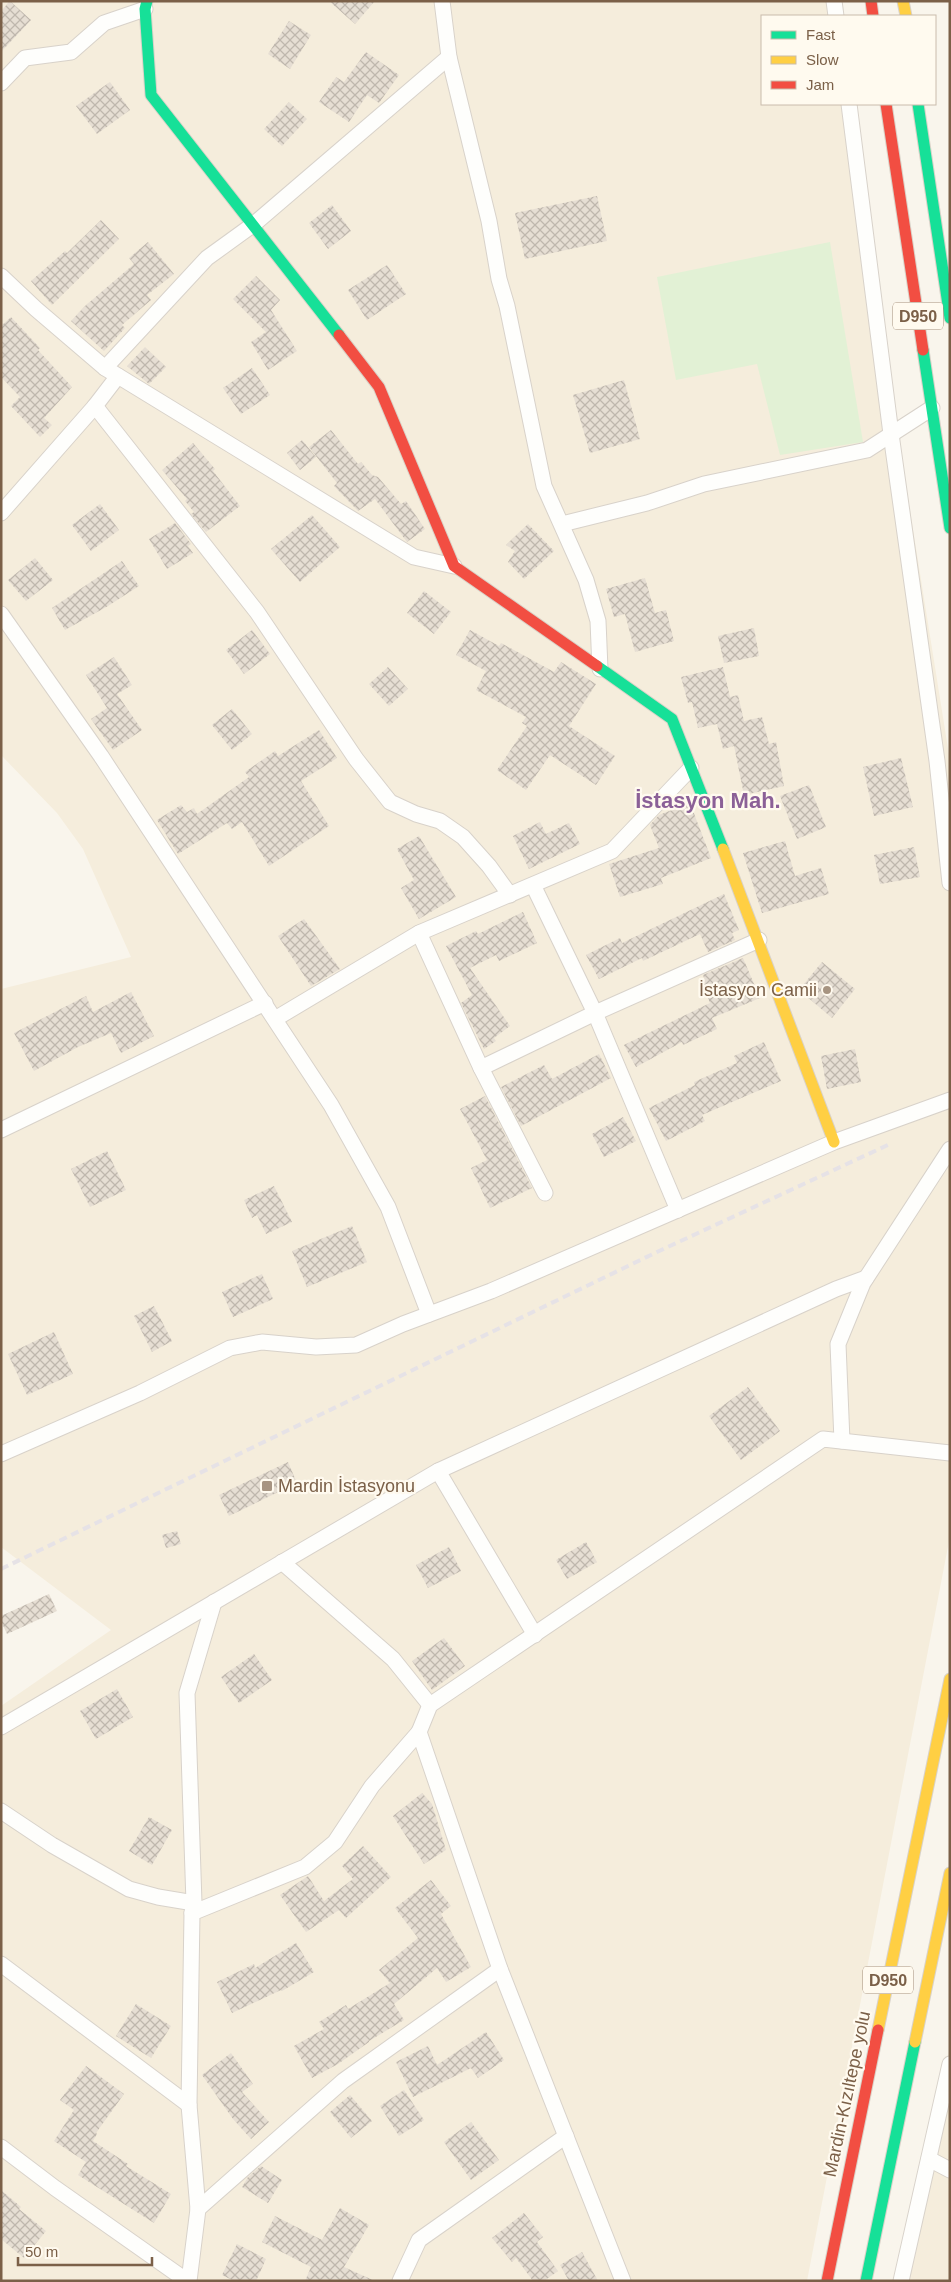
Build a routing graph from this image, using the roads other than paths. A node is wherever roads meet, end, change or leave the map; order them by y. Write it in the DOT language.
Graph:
graph roads {
  1 [pos="442,1"];
  2 [pos="834,1"];
  3 [pos="871,1"];
  4 [pos="903,1"];
  5 [pos="146,5"];
  6 [pos="836,15"];
  7 [pos="873,15"];
  8 [pos="906,15"];
  9 [pos="449,57"];
  10 [pos="1,83"];
  11 [pos="849,105"];
  12 [pos="886,105"];
  13 [pos="918,105"];
  14 [pos="254,224"];
  15 [pos="1,276"];
  16 [pos="950,318"];
  17 [pos="111,372"];
  18 [pos="95,406"];
  19 [pos="932,408"];
  20 [pos="891,434"];
  21 [pos="1,513"];
  22 [pos="562,524"];
  23 [pos="950,528"];
  24 [pos="454,566"];
  25 [pos="1,614"];
  26 [pos="600,669"];
  27 [pos="691,768"];
  28 [pos="950,883"];
  29 [pos="533,885"];
  30 [pos="510,895"];
  31 [pos="419,933"];
  32 [pos="758,940"];
  33 [pos="264,1003"];
  34 [pos="595,1013"];
  35 [pos="275,1019"];
  36 [pos="481,1068"];
  37 [pos="950,1100"];
  38 [pos="1,1130"];
  39 [pos="834,1142"];
  40 [pos="950,1149"];
  41 [pos="545,1193"];
  42 [pos="678,1210"];
  43 [pos="866,1278"];
  44 [pos="429,1314"];
  45 [pos="842,1442"];
  46 [pos="950,1453"];
  47 [pos="1,1454"];
  48 [pos="438,1471"];
  49 [pos="282,1562"];
  50 [pos="214,1602"];
  51 [pos="535,1635"];
  52 [pos="950,1679"];
  53 [pos="430,1705"];
  54 [pos="1,1727"];
  55 [pos="419,1732"];
  56 [pos="1,1811"];
  57 [pos="950,1873"];
  58 [pos="193,1908"];
  59 [pos="1,1964"];
  60 [pos="500,1969"];
  61 [pos="950,2064"];
  62 [pos="189,2105"];
  63 [pos="566,2136"];
  64 [pos="1,2147"];
  65 [pos="929,2159"];
  66 [pos="950,2170"];
  67 [pos="198,2209"];
  68 [pos="188,2281"];
  69 [pos="400,2281"];
  70 [pos="623,2281"];
  71 [pos="827,2281"];
  72 [pos="866,2281"];
  73 [pos="901,2281"];
  1 -- 9 [label="street"];
  2 -- 6 [label="street"];
  3 -- 7 [label="main road"];
  4 -- 8 [label="main road"];
  5 -- 10 [label="street"];
  5 -- 14 [label="main road"];
  9 -- 14 [label="street"];
  9 -- 22 [label="street"];
  11 -- 20 [label="street"];
  12 -- 19 [label="main road, D950"];
  13 -- 16 [label="main road, D950"];
  14 -- 17 [label="street"];
  14 -- 24 [label="main road"];
  15 -- 17 [label="street"];
  17 -- 18 [label="street"];
  17 -- 24 [label="street"];
  18 -- 21 [label="street"];
  18 -- 30 [label="street"];
  19 -- 20 [label="street"];
  19 -- 23 [label="main road, D950"];
  20 -- 22 [label="street"];
  20 -- 28 [label="street"];
  22 -- 26 [label="street"];
  24 -- 26 [label="main road"];
  25 -- 33 [label="street"];
  26 -- 27 [label="main road"];
  27 -- 29 [label="street"];
  27 -- 32 [label="main road"];
  29 -- 30 [label="street"];
  29 -- 34 [label="street"];
  30 -- 31 [label="street"];
  31 -- 35 [label="street"];
  31 -- 36 [label="street"];
  32 -- 34 [label="street"];
  32 -- 39 [label="main road"];
  33 -- 35 [label="street"];
  33 -- 38 [label="street"];
  34 -- 36 [label="street"];
  34 -- 42 [label="street"];
  35 -- 44 [label="street"];
  36 -- 41 [label="street"];
  37 -- 39 [label="street"];
  39 -- 42 [label="street"];
  40 -- 43 [label="street"];
  42 -- 44 [label="street"];
  43 -- 45 [label="street"];
  43 -- 48 [label="street"];
  44 -- 47 [label="street"];
  45 -- 46 [label="street"];
  45 -- 51 [label="street"];
  48 -- 49 [label="street"];
  48 -- 51 [label="street"];
  49 -- 50 [label="street"];
  49 -- 53 [label="street"];
  50 -- 54 [label="street"];
  50 -- 58 [label="street"];
  51 -- 53 [label="street"];
  52 -- 71 [label="main road, Mardin-Kızıltepe yolu / D950"];
  53 -- 55 [label="street"];
  55 -- 58 [label="street"];
  55 -- 60 [label="street"];
  56 -- 58 [label="street"];
  57 -- 72 [label="main road, D950"];
  58 -- 62 [label="street"];
  59 -- 62 [label="street"];
  60 -- 63 [label="street"];
  60 -- 67 [label="street"];
  61 -- 65 [label="street"];
  62 -- 67 [label="street"];
  63 -- 69 [label="street"];
  63 -- 70 [label="street"];
  64 -- 68 [label="street"];
  65 -- 66 [label="street"];
  65 -- 73 [label="street"];
  67 -- 68 [label="street"];
}
